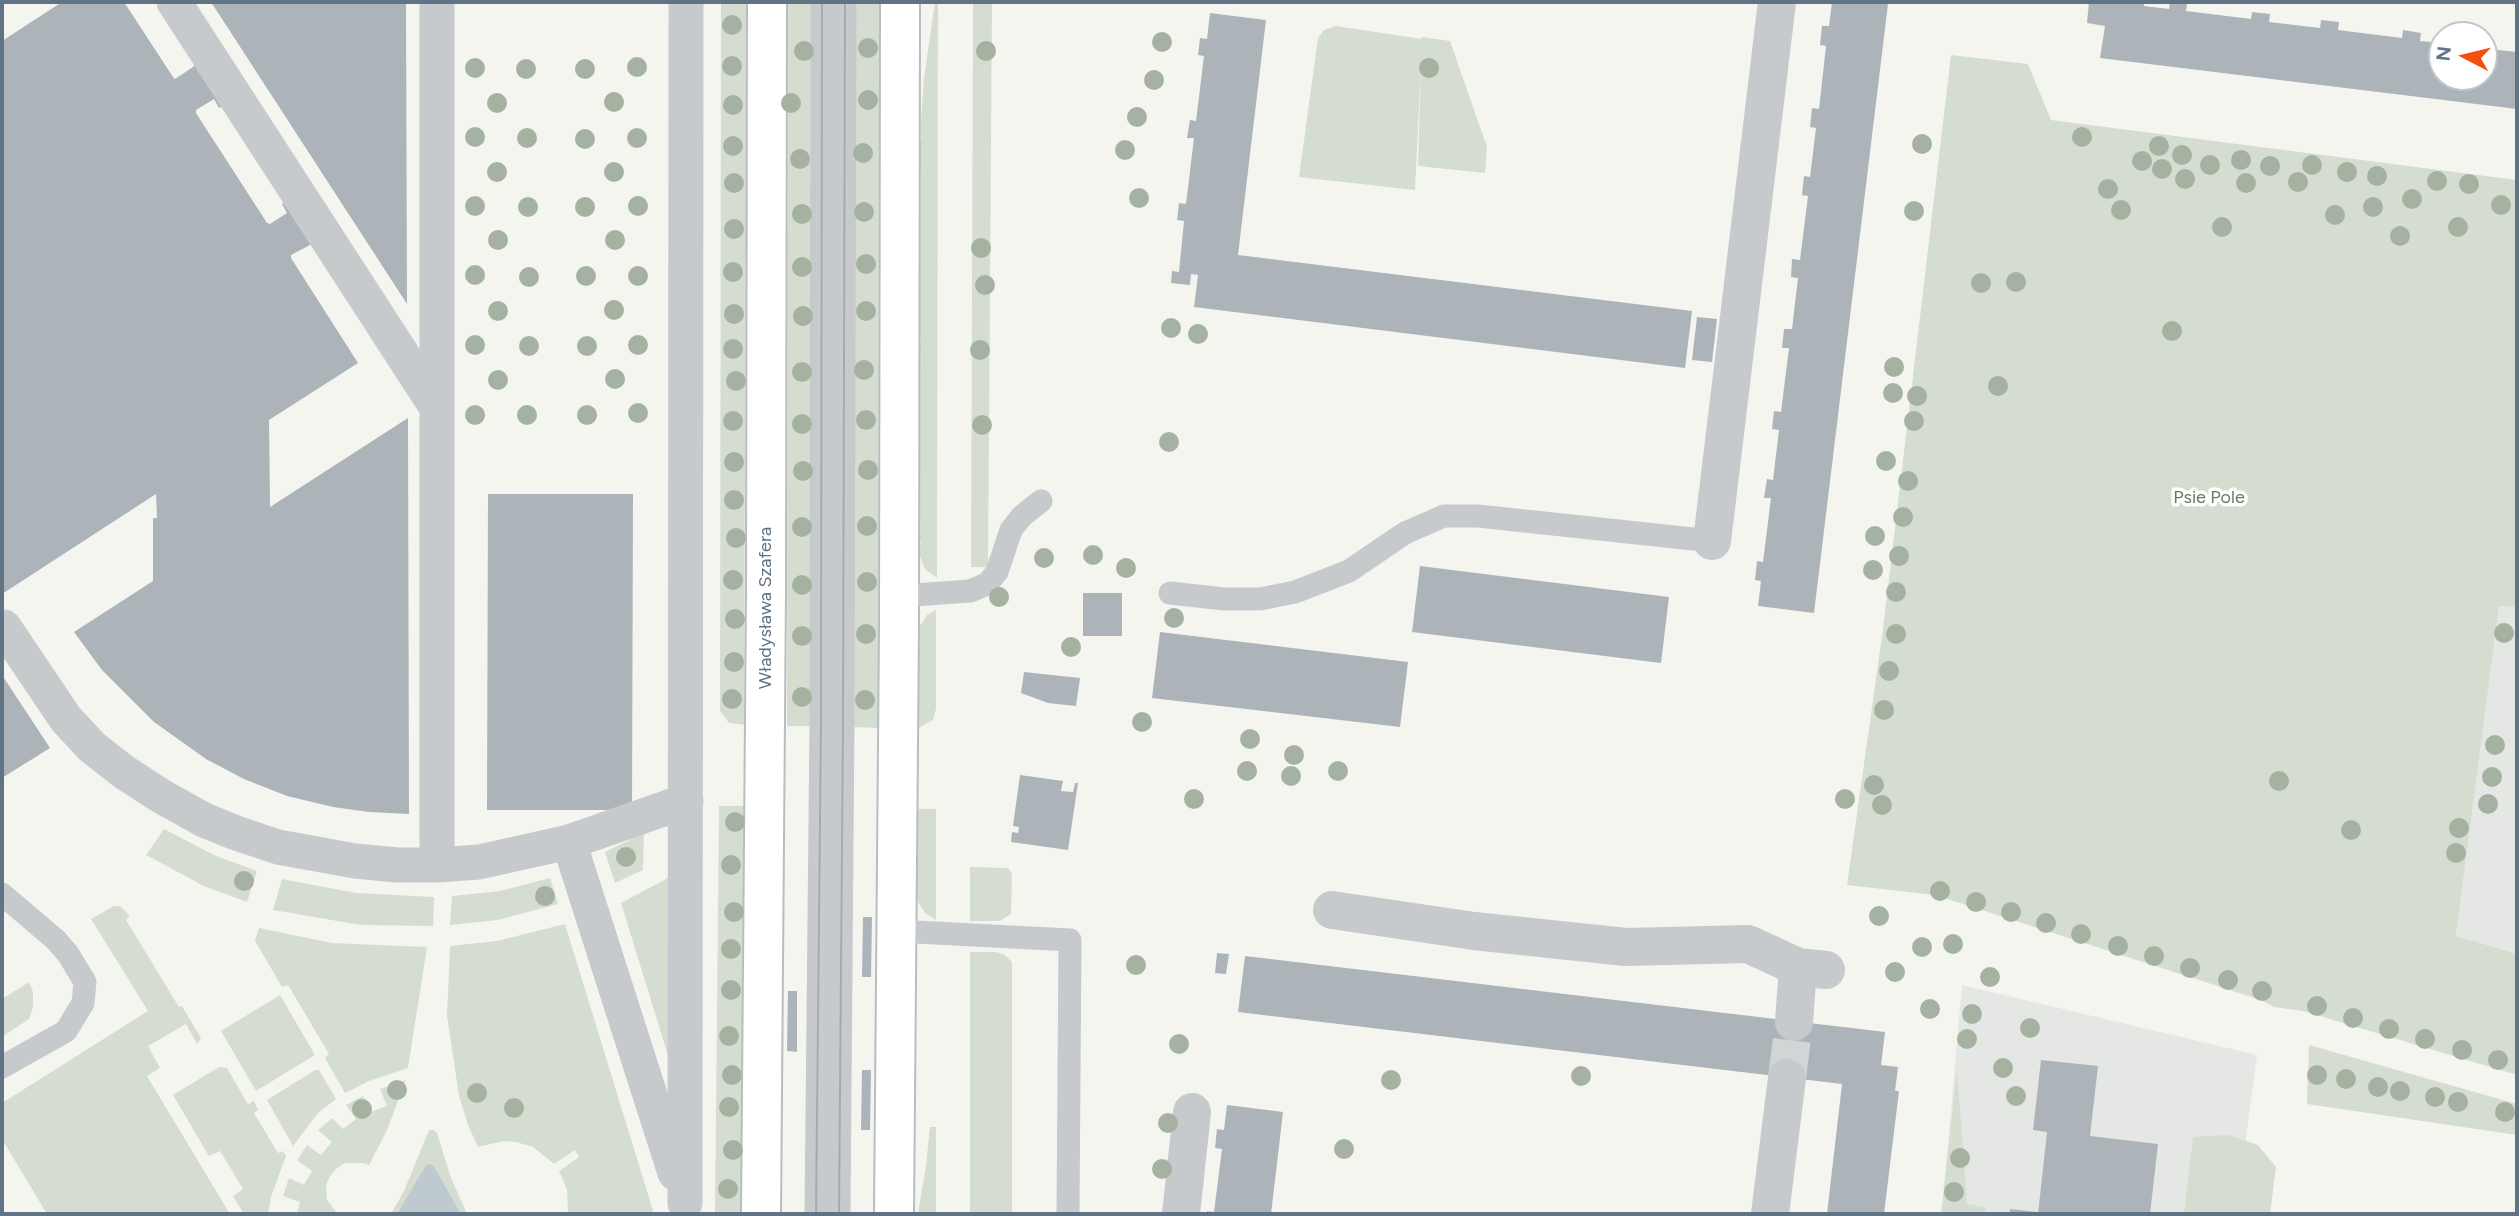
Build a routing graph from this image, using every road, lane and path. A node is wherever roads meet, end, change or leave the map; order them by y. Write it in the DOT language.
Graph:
graph roads {
  1 [pos="174,2"];
  2 [pos="437,2"];
  3 [pos="686,2"];
  4 [pos="767,2"];
  5 [pos="822,2"];
  6 [pos="845,2"];
  7 [pos="900,2"];
  8 [pos="1777,2"];
  9 [pos="438,408"];
  10 [pos="1041,501"];
  11 [pos="1712,541"];
  12 [pos="1170,593"];
  13 [pos="899,596"];
  14 [pos="4,627"];
  15 [pos="686,801"];
  16 [pos="569,842"];
  17 [pos="437,865"];
  18 [pos="2,894"];
  19 [pos="1332,911"];
  20 [pos="896,931"];
  21 [pos="1794,1021"];
  22 [pos="2,1067"];
  23 [pos="1787,1078"];
  24 [pos="1192,1112"];
  25 [pos="761,1214"];
  26 [pos="816,1214"];
  27 [pos="839,1214"];
  28 [pos="894,1214"];
  29 [pos="1068,1214"];
  30 [pos="1181,1214"];
  31 [pos="1770,1214"];
  1 -- 9 [label="street"];
  2 -- 9 [label="street"];
  3 -- 15 [label="street"];
  4 -- 25 [label="main road, Władysława Szafera"];
  5 -- 26 [label="lane"];
  6 -- 27 [label="lane"];
  7 -- 13 [label="main road"];
  8 -- 11 [label="street"];
  9 -- 17 [label="street"];
  10 -- 13 [label="lane"];
  11 -- 12 [label="lane"];
  13 -- 20 [label="main road"];
  14 -- 17 [label="street"];
  15 -- 16 [label="street"];
  15 -- 16 [label="street"];
  16 -- 17 [label="street"];
  18 -- 22 [label="lane"];
  19 -- 21 [label="street"];
  20 -- 28 [label="main road"];
  20 -- 29 [label="lane"];
  23 -- 31 [label="street"];
  24 -- 30 [label="street"];
}
